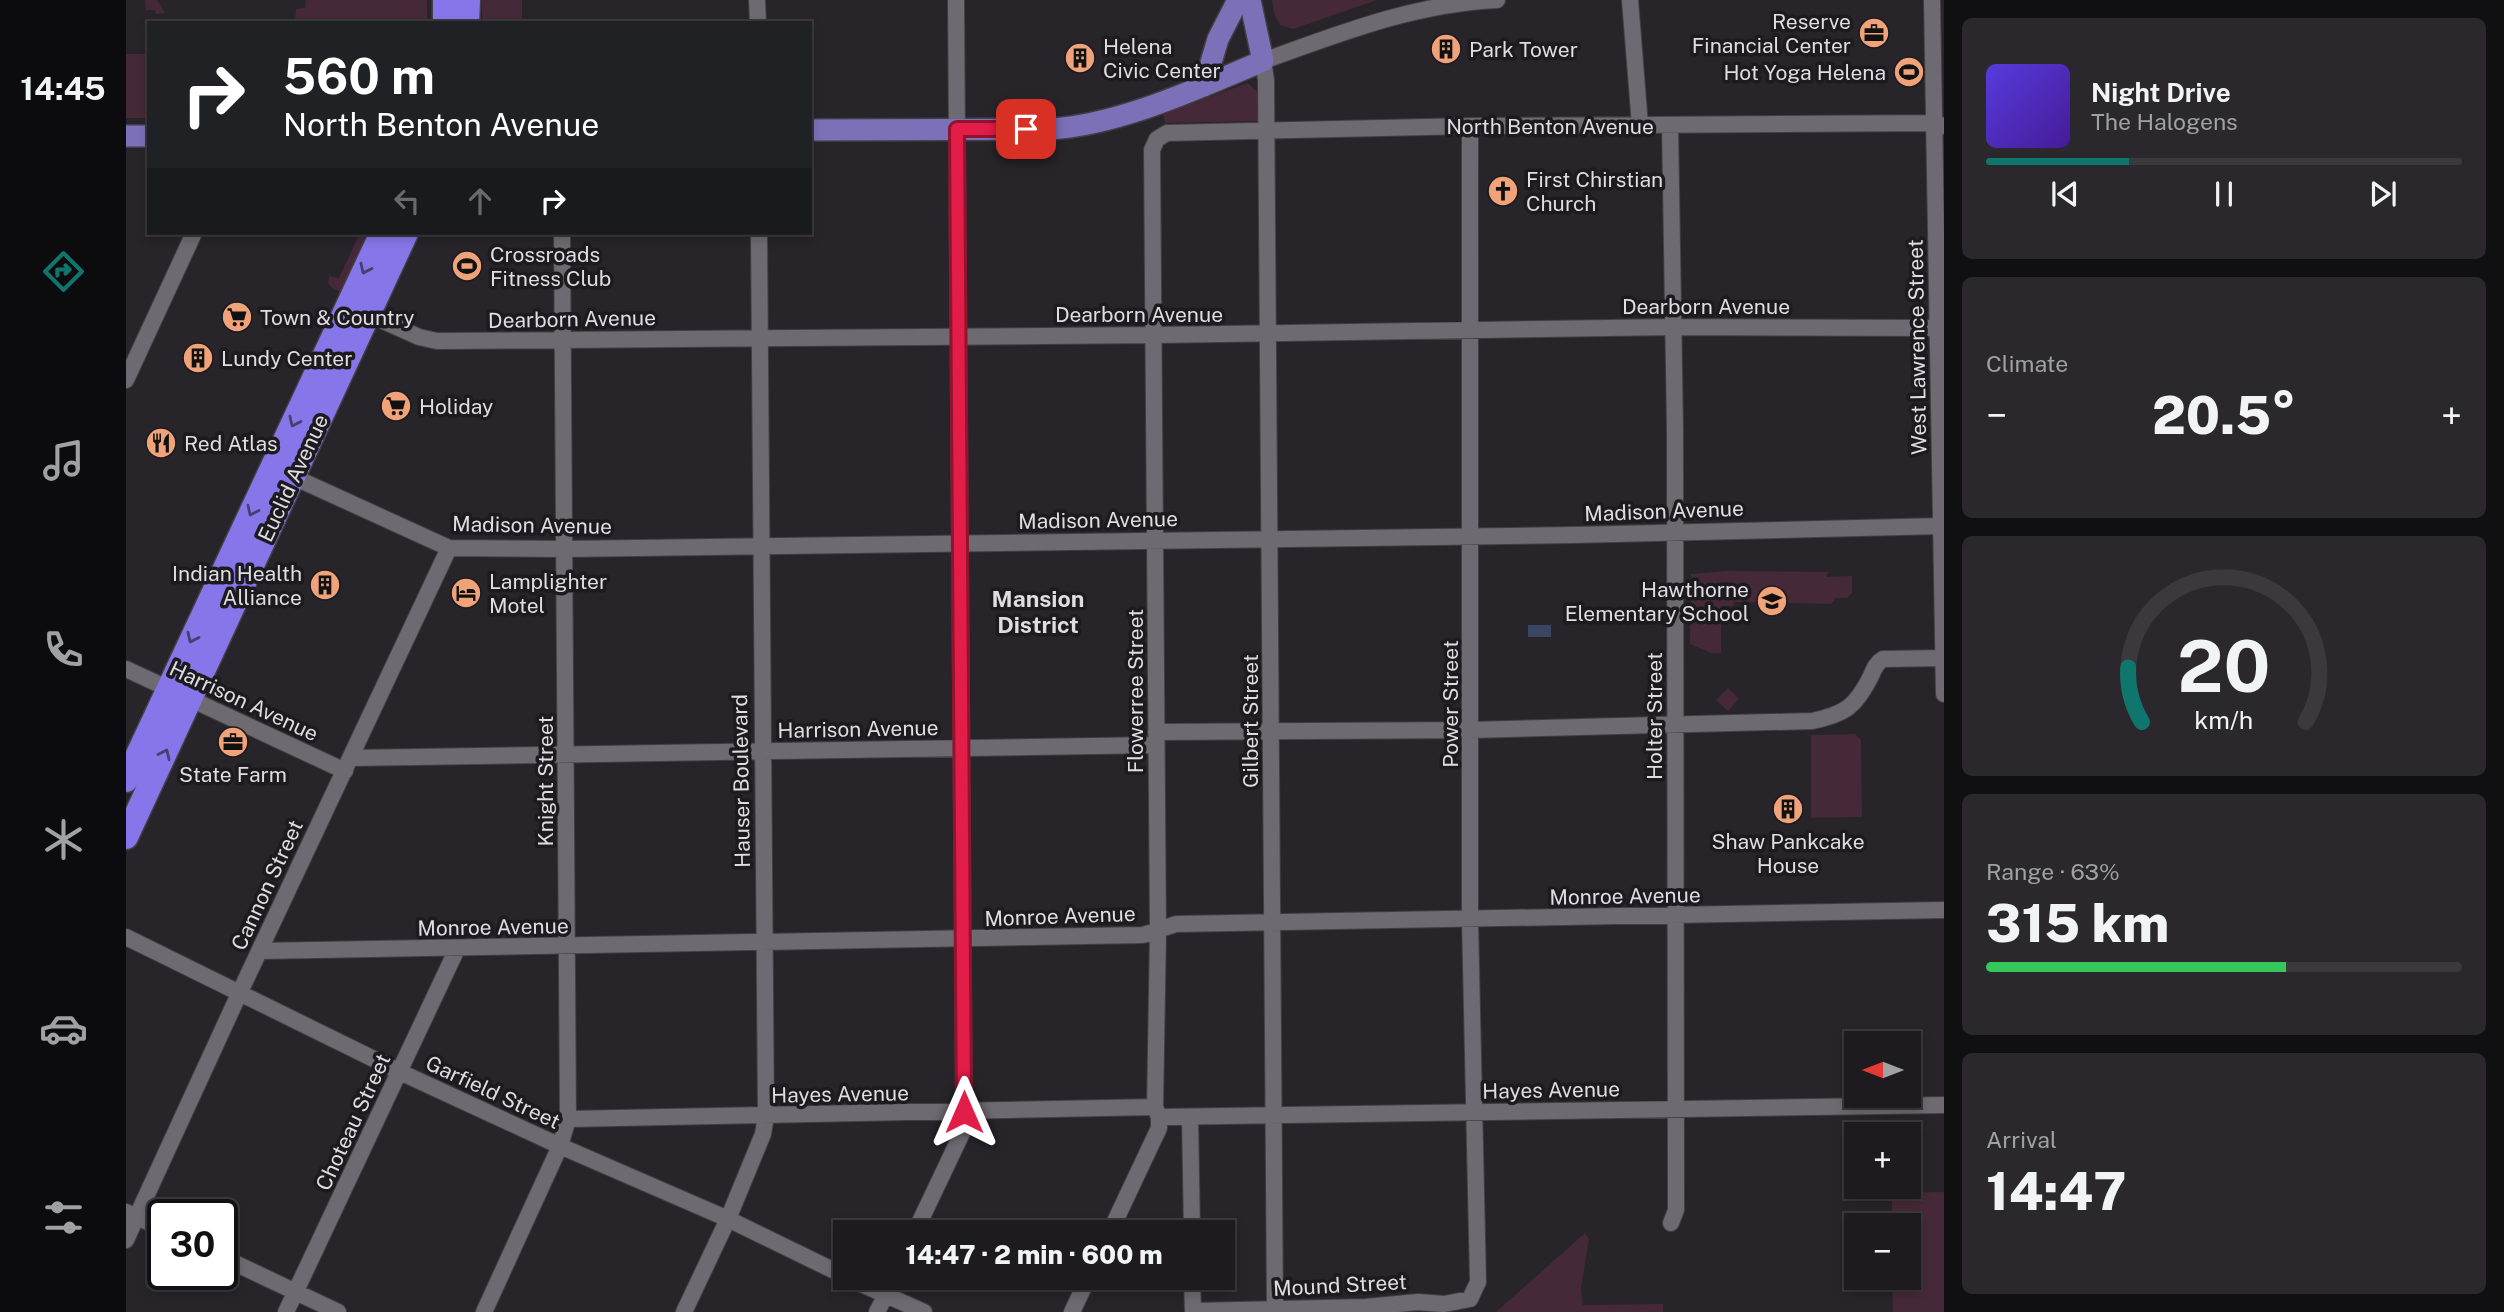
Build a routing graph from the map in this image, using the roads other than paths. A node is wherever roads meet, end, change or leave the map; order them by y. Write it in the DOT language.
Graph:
graph roads {
  1 [pos="445,0"];
  2 [pos="468,0"];
  3 [pos="757,0"];
  4 [pos="956,0"];
  5 [pos="1238,0"];
  6 [pos="1250,0"];
  7 [pos="1497,0"];
  8 [pos="1630,0"];
  9 [pos="1932,0"];
  10 [pos="445,21"];
  11 [pos="467,21"];
  12 [pos="758,21"];
  13 [pos="1264,61"];
  14 [pos="1204,86"];
  15 [pos="1640,125"];
  16 [pos="1670,125"];
  17 [pos="1939,125"];
  18 [pos="1470,126"];
  19 [pos="957,129"];
  20 [pos="812,130"];
  21 [pos="1267,130"];
  22 [pos="126,136"];
  23 [pos="147,136"];
  24 [pos="1157,139"];
  25 [pos="193,235"];
  26 [pos="381,235"];
  27 [pos="405,235"];
  28 [pos="562,235"];
  29 [pos="758,235"];
  30 [pos="359,310"];
  31 [pos="1674,327"];
  32 [pos="1938,328"];
  33 [pos="1470,330"];
  34 [pos="1269,334"];
  35 [pos="1155,335"];
  36 [pos="957,336"];
  37 [pos="759,337"];
  38 [pos="563,340"];
  39 [pos="126,380"];
  40 [pos="1942,404"];
  41 [pos="283,472"];
  42 [pos="1941,526"];
  43 [pos="1675,532"];
  44 [pos="1469,536"];
  45 [pos="1269,539"];
  46 [pos="1156,541"];
  47 [pos="959,542"];
  48 [pos="760,545"];
  49 [pos="449,548"];
  50 [pos="564,549"];
  51 [pos="1944,658"];
  52 [pos="126,669"];
  53 [pos="179,694"];
  54 [pos="1944,694"];
  55 [pos="1675,724"];
  56 [pos="1471,730"];
  57 [pos="1271,731"];
  58 [pos="1156,738"];
  59 [pos="961,748"];
  60 [pos="762,752"];
  61 [pos="565,756"];
  62 [pos="347,764"];
  63 [pos="126,780"];
  64 [pos="126,837"];
  65 [pos="1944,911"];
  66 [pos="1674,916"];
  67 [pos="1470,920"];
  68 [pos="1272,922"];
  69 [pos="1157,932"];
  70 [pos="126,937"];
  71 [pos="964,940"];
  72 [pos="765,944"];
  73 [pos="567,947"];
  74 [pos="457,949"];
  75 [pos="259,951"];
  76 [pos="239,994"];
  77 [pos="400,1072"];
  78 [pos="1944,1105"];
  79 [pos="1674,1108"];
  80 [pos="964,1112"];
  81 [pos="1157,1112"];
  82 [pos="1474,1112"];
  83 [pos="1272,1115"];
  84 [pos="766,1116"];
  85 [pos="1190,1117"];
  86 [pos="568,1119"];
  87 [pos="560,1146"];
  88 [pos="132,1214"];
  89 [pos="728,1219"];
  90 [pos="921,1220"];
  91 [pos="1116,1220"];
  92 [pos="1192,1220"];
  93 [pos="1671,1223"];
  94 [pos="126,1240"];
  95 [pos="238,1265"];
  96 [pos="833,1270"];
  97 [pos="1478,1282"];
  98 [pos="875,1290"];
  99 [pos="888,1290"];
  100 [pos="1082,1290"];
  101 [pos="1192,1290"];
  102 [pos="295,1292"];
  103 [pos="886,1295"];
  104 [pos="1193,1311"];
  105 [pos="1275,1311"];
  106 [pos="286,1312"];
  107 [pos="338,1312"];
  108 [pos="484,1312"];
  109 [pos="684,1312"];
  110 [pos="877,1312"];
  111 [pos="924,1312"];
  112 [pos="1072,1312"];
  1 -- 10 [label="highway"];
  2 -- 11 [label="highway"];
  3 -- 12 [label="street"];
  4 -- 19 [label="street"];
  5 -- 14 [label="main road"];
  6 -- 13 [label="main road"];
  7 -- 13 [label="street"];
  8 -- 15 [label="street"];
  9 -- 17 [label="street, West Lawrence Street"];
  13 -- 14 [label="main road"];
  13 -- 21 [label="street, Gilbert Street"];
  14 -- 19 [label="main road"];
  15 -- 16 [label="street, North Benton Avenue"];
  15 -- 18 [label="street, North Benton Avenue"];
  16 -- 17 [label="street, North Benton Avenue"];
  16 -- 31 [label="street, Holter Street"];
  17 -- 32 [label="street, West Lawrence Street"];
  18 -- 21 [label="street, North Benton Avenue"];
  18 -- 33 [label="street, Power Street"];
  19 -- 20 [label="main road"];
  19 -- 36 [label="street"];
  21 -- 24 [label="street, North Benton Avenue"];
  21 -- 34 [label="street, Gilbert Street"];
  22 -- 23 [label="main road"];
  24 -- 35 [label="street, Flowerree Street"];
  25 -- 39 [label="street"];
  26 -- 30 [label="highway, Euclid Avenue, one-way"];
  27 -- 30 [label="highway, Euclid Avenue"];
  28 -- 38 [label="street, Knight Street"];
  29 -- 37 [label="street, Hauser Boulevard"];
  30 -- 38 [label="street, Dearborn Avenue"];
  30 -- 41 [label="highway, Euclid Avenue"];
  31 -- 32 [label="street, Dearborn Avenue"];
  31 -- 33 [label="street, Dearborn Avenue"];
  31 -- 43 [label="street, Holter Street"];
  32 -- 40 [label="street, West Lawrence Street"];
  33 -- 34 [label="street, Dearborn Avenue"];
  33 -- 44 [label="street, Power Street"];
  34 -- 35 [label="street, Dearborn Avenue"];
  34 -- 45 [label="street, Gilbert Street"];
  35 -- 36 [label="street, Dearborn Avenue"];
  35 -- 46 [label="street, Flowerree Street"];
  36 -- 37 [label="street, Dearborn Avenue"];
  36 -- 47 [label="street"];
  37 -- 38 [label="street, Dearborn Avenue"];
  37 -- 48 [label="street, Hauser Boulevard"];
  38 -- 50 [label="street, Knight Street"];
  40 -- 42 [label="street, West Lawrence Street"];
  41 -- 49 [label="street, Madison Avenue"];
  41 -- 53 [label="highway, Euclid Avenue"];
  42 -- 43 [label="street, Madison Avenue"];
  42 -- 51 [label="street, West Lawrence Street"];
  43 -- 44 [label="street, Madison Avenue"];
  43 -- 55 [label="street, Holter Street"];
  44 -- 45 [label="street, Madison Avenue"];
  44 -- 56 [label="street, Power Street"];
  45 -- 46 [label="street, Madison Avenue"];
  45 -- 57 [label="street, Gilbert Street"];
  46 -- 47 [label="street, Madison Avenue"];
  46 -- 58 [label="street, Flowerree Street"];
  47 -- 48 [label="street, Madison Avenue"];
  47 -- 59 [label="street"];
  48 -- 50 [label="street, Madison Avenue"];
  48 -- 60 [label="street, Hauser Boulevard"];
  49 -- 50 [label="street, Madison Avenue"];
  49 -- 62 [label="street, Cannon Street"];
  50 -- 61 [label="street, Knight Street"];
  51 -- 54 [label="street, West Lawrence Street"];
  51 -- 55 [label="street, Harrison Avenue"];
  52 -- 53 [label="street, Harrison Avenue"];
  53 -- 62 [label="street, Harrison Avenue"];
  53 -- 63 [label="highway, Euclid Avenue"];
  64 -- 53 [label="highway, Euclid Avenue, one-way"];
  55 -- 56 [label="street, Harrison Avenue"];
  55 -- 66 [label="street, Holter Street"];
  56 -- 57 [label="street, Harrison Avenue"];
  56 -- 67 [label="street, Power Street"];
  57 -- 58 [label="street, Harrison Avenue"];
  57 -- 68 [label="street, Gilbert Street"];
  58 -- 59 [label="street, Harrison Avenue"];
  58 -- 69 [label="street, Flowerree Street"];
  59 -- 60 [label="street, Harrison Avenue"];
  59 -- 71 [label="street"];
  60 -- 61 [label="street, Harrison Avenue"];
  60 -- 72 [label="street, Hauser Boulevard"];
  61 -- 62 [label="street, Harrison Avenue"];
  61 -- 73 [label="street, Knight Street"];
  62 -- 75 [label="street, Cannon Street"];
  65 -- 66 [label="street, Monroe Avenue"];
  66 -- 67 [label="street, Monroe Avenue"];
  66 -- 79 [label="street, Holter Street"];
  67 -- 68 [label="street, Monroe Avenue"];
  67 -- 82 [label="street, Power Street"];
  68 -- 69 [label="street, Monroe Avenue"];
  68 -- 83 [label="street, Gilbert Street"];
  69 -- 71 [label="street, Monroe Avenue"];
  69 -- 81 [label="street, Flowerree Street"];
  70 -- 76 [label="street, Garfield Street"];
  71 -- 72 [label="street, Monroe Avenue"];
  71 -- 80 [label="street"];
  72 -- 73 [label="street, Monroe Avenue"];
  72 -- 84 [label="street, Hauser Boulevard"];
  73 -- 74 [label="street, Monroe Avenue"];
  73 -- 86 [label="street, Knight Street"];
  74 -- 75 [label="street, Monroe Avenue"];
  74 -- 77 [label="street, Choteau Street"];
  75 -- 76 [label="street, Cannon Street"];
  76 -- 77 [label="street, Garfield Street"];
  76 -- 88 [label="street, Cannon Street"];
  77 -- 87 [label="street, Garfield Street"];
  77 -- 102 [label="street, Choteau Street"];
  78 -- 79 [label="street, Hayes Avenue"];
  79 -- 82 [label="street, Hayes Avenue"];
  79 -- 93 [label="street, Holter Street"];
  80 -- 81 [label="street, Hayes Avenue"];
  80 -- 84 [label="street, Hayes Avenue"];
  80 -- 90 [label="street"];
  81 -- 85 [label="street, Hayes Avenue"];
  81 -- 91 [label="street, Flowerree Street"];
  82 -- 83 [label="street, Hayes Avenue"];
  82 -- 97 [label="street, Power Street"];
  83 -- 85 [label="street, Hayes Avenue"];
  83 -- 105 [label="street, Gilbert Street"];
  84 -- 86 [label="street, Hayes Avenue"];
  84 -- 89 [label="street, Hauser Boulevard"];
  85 -- 92 [label="street"];
  86 -- 87 [label="street, Knight Street"];
  87 -- 89 [label="street, Garfield Street"];
  87 -- 108 [label="street, Knight Street"];
  88 -- 94 [label="street, Cannon Street"];
  89 -- 96 [label="street, Garfield Street"];
  89 -- 109 [label="street, Hauser Boulevard"];
  95 -- 102 [label="street"];
  97 -- 105 [label="street, Mound Street"];
  98 -- 103 [label="street, Garfield Street"];
  99 -- 103 [label="street"];
  100 -- 112 [label="street"];
  101 -- 104 [label="street"];
  102 -- 106 [label="street, Choteau Street"];
  102 -- 107 [label="street"];
  103 -- 110 [label="street"];
  103 -- 111 [label="street, Garfield Street"];
  104 -- 105 [label="street, Mound Street"];
}
